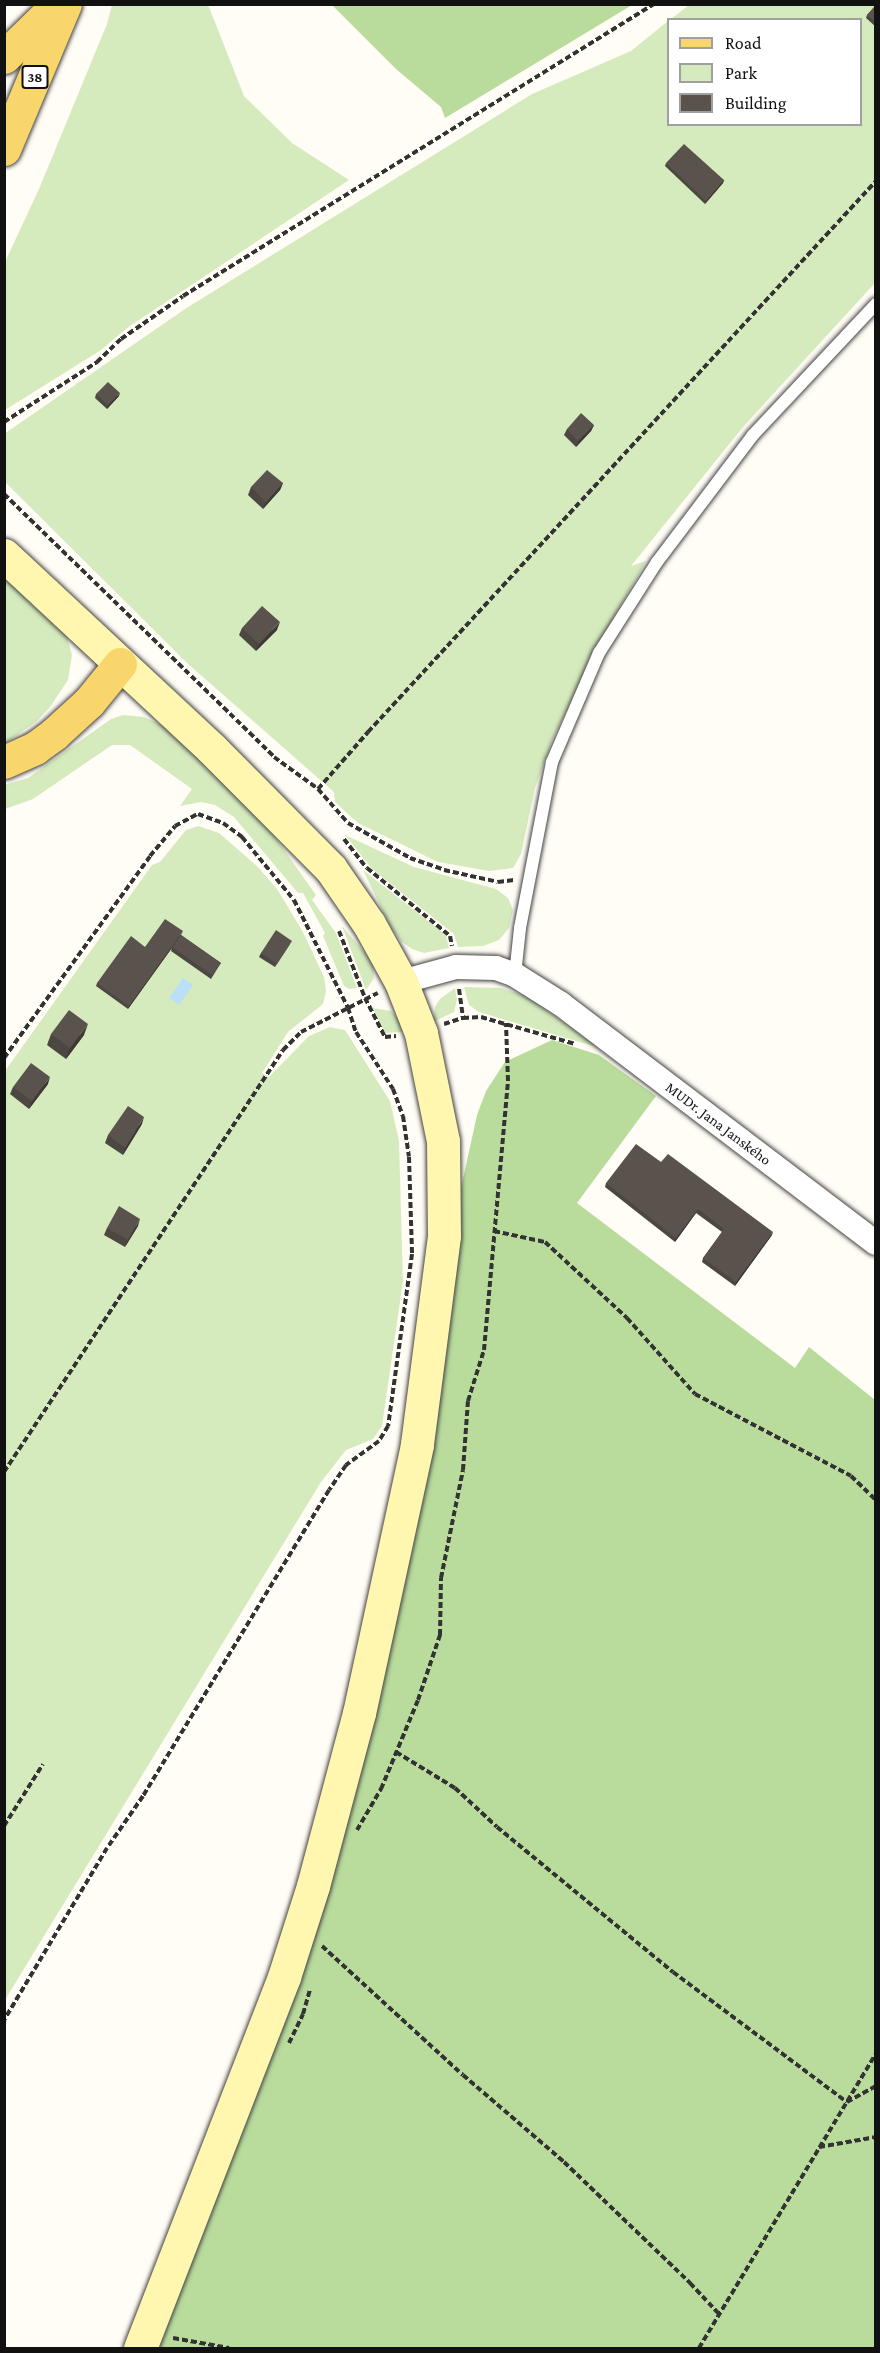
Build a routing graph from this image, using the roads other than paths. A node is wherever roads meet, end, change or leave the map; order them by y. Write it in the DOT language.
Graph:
graph roads {
  1 [pos="57,4"];
  2 [pos="65,4"];
  3 [pos="4,57"];
  4 [pos="4,148"];
  5 [pos="876,304"];
  6 [pos="4,555"];
  7 [pos="120,664"];
  8 [pos="4,762"];
  9 [pos="515,975"];
  10 [pos="401,982"];
  11 [pos="876,1243"];
  12 [pos="140,2349"];
  1 -- 3 [label="main road"];
  2 -- 4 [label="main road, 38"];
  5 -- 9 [label="lane"];
  6 -- 7 [label="main road"];
  7 -- 8 [label="main road"];
  7 -- 10 [label="main road"];
  9 -- 10 [label="street, MUDr. Jana Janského"];
  9 -- 11 [label="street, MUDr. Jana Janského"];
  10 -- 12 [label="main road"];
}
